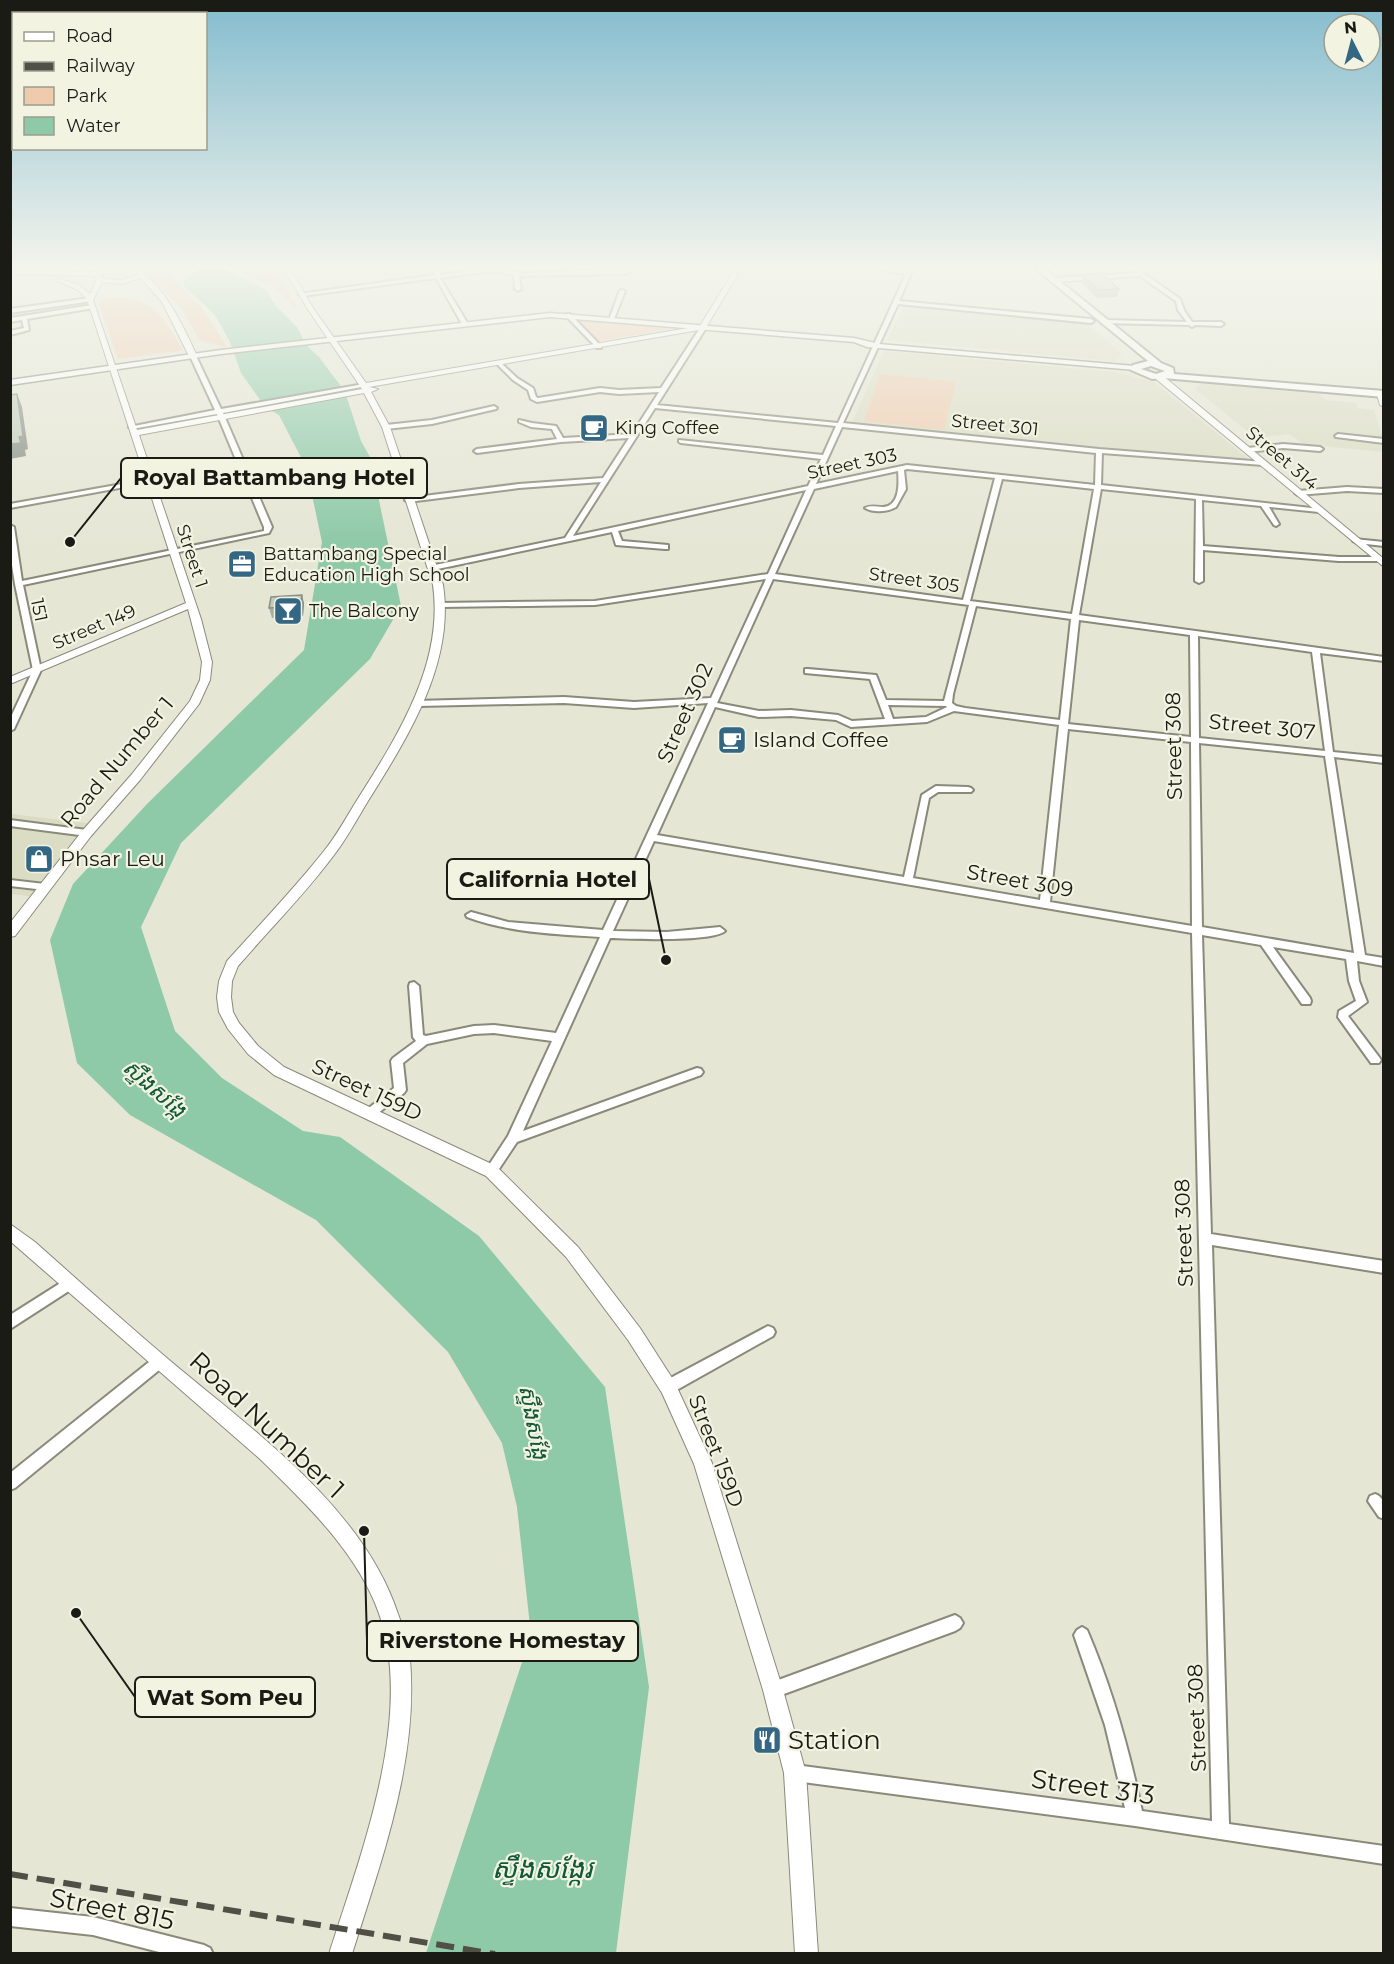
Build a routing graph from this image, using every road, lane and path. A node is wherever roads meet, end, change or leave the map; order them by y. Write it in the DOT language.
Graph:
graph roads {
  1 [pos="110,361"];
  2 [pos="159,361"];
  3 [pos="195,361"];
  4 [pos="341,361"];
  5 [pos="519,361"];
  6 [pos="681,361"];
  7 [pos="869,361"];
  8 [pos="1061,361"];
  9 [pos="1135,361"];
  10 [pos="1152,361"];
  11 [pos="500,364"];
  12 [pos="1156,364"];
  13 [pos="112,367"];
  14 [pos="1136,367"];
  15 [pos="1165,374"];
  16 [pos="10,383"];
  17 [pos="359,390"];
  18 [pos="662,390"];
  19 [pos="1382,391"];
  20 [pos="1383,405"];
  21 [pos="652,406"];
  22 [pos="494,408"];
  23 [pos="220,415"];
  24 [pos="521,421"];
  25 [pos="840,424"];
  26 [pos="386,427"];
  27 [pos="133,430"];
  28 [pos="632,436"];
  29 [pos="1338,436"];
  30 [pos="561,440"];
  31 [pos="681,441"];
  32 [pos="1383,441"];
  33 [pos="1248,450"];
  34 [pos="1320,450"];
  35 [pos="477,451"];
  36 [pos="1099,451"];
  37 [pos="825,457"];
  38 [pos="1263,463"];
  39 [pos="901,468"];
  40 [pos="999,476"];
  41 [pos="604,480"];
  42 [pos="150,481"];
  43 [pos="1098,487"];
  44 [pos="811,488"];
  45 [pos="1383,491"];
  46 [pos="1298,493"];
  47 [pos="1199,498"];
  48 [pos="408,500"];
  49 [pos="1264,505"];
  50 [pos="10,506"];
  51 [pos="868,507"];
  52 [pos="1319,510"];
  53 [pos="1276,524"];
  54 [pos="10,527"];
  55 [pos="614,529"];
  56 [pos="568,538"];
  57 [pos="1356,541"];
  58 [pos="1383,544"];
  59 [pos="665,547"];
  60 [pos="1199,548"];
  61 [pos="174,554"];
  62 [pos="1381,561"];
  63 [pos="433,568"];
  64 [pos="770,576"];
  65 [pos="1199,581"];
  66 [pos="19,584"];
  67 [pos="970,603"];
  68 [pos="191,604"];
  69 [pos="441,605"];
  70 [pos="1075,617"];
  71 [pos="1194,634"];
  72 [pos="1316,650"];
  73 [pos="1383,658"];
  74 [pos="37,670"];
  75 [pos="808,671"];
  76 [pos="10,681"];
  77 [pos="711,702"];
  78 [pos="883,702"];
  79 [pos="418,703"];
  80 [pos="951,706"];
  81 [pos="890,722"];
  82 [pos="1064,724"];
  83 [pos="10,729"];
  84 [pos="1195,739"];
  85 [pos="1329,752"];
  86 [pos="1383,759"];
  87 [pos="968,790"];
  88 [pos="10,823"];
  89 [pos="87,833"];
  90 [pos="651,837"];
  91 [pos="908,880"];
  92 [pos="10,883"];
  93 [pos="45,887"];
  94 [pos="1045,904"];
  95 [pos="471,915"];
  96 [pos="1197,930"];
  97 [pos="720,931"];
  98 [pos="10,933"];
  99 [pos="607,934"];
  100 [pos="1264,941"];
  101 [pos="1355,957"];
  102 [pos="1383,962"];
  103 [pos="414,987"];
  104 [pos="1306,1001"];
  105 [pos="559,1038"];
  106 [pos="424,1041"];
  107 [pos="1375,1060"];
  108 [pos="697,1072"];
  109 [pos="369,1114"];
  110 [pos="513,1139"];
  111 [pos="491,1171"];
  112 [pos="10,1231"];
  113 [pos="1206,1239"];
  114 [pos="1383,1267"];
  115 [pos="70,1283"];
  116 [pos="10,1323"];
  117 [pos="768,1332"];
  118 [pos="159,1362"];
  119 [pos="668,1387"];
  120 [pos="10,1483"];
  121 [pos="955,1623"];
  122 [pos="1082,1635"];
  123 [pos="773,1690"];
  124 [pos="795,1773"];
  125 [pos="1135,1818"];
  126 [pos="1221,1830"];
  127 [pos="1383,1855"];
  128 [pos="10,1917"];
  129 [pos="204,1953"];
  130 [pos="340,1953"];
  131 [pos="807,1953"];
  1 -- 13 [label="street, Street 1"];
  2 -- 13 [label="main road"];
  3 -- 23 [label="street"];
  4 -- 17 [label="street, Street 159D"];
  5 -- 11 [label="street"];
  6 -- 18 [label="street"];
  7 -- 25 [label="street, Street 302"];
  8 -- 14 [label="main road"];
  9 -- 14 [label="main road"];
  10 -- 12 [label="main road"];
  11 -- 17 [label="street"];
  11 -- 18 [label="street"];
  12 -- 14 [label="main road"];
  12 -- 15 [label="main road"];
  13 -- 16 [label="main road"];
  13 -- 27 [label="street, Street 1"];
  14 -- 15 [label="main road"];
  15 -- 19 [label="main road"];
  15 -- 33 [label="street, Street 314"];
  17 -- 23 [label="street"];
  17 -- 26 [label="street, Street 159D"];
  18 -- 21 [label="street"];
  19 -- 20 [label="street"];
  21 -- 25 [label="street, Street 301"];
  21 -- 28 [label="street"];
  22 -- 26 [label="street"];
  23 -- 27 [label="street"];
  23 -- 61 [label="street"];
  24 -- 30 [label="street"];
  25 -- 36 [label="street, Street 301"];
  25 -- 37 [label="street, Street 302"];
  26 -- 48 [label="street, Street 159D"];
  27 -- 42 [label="street, Street 1"];
  28 -- 30 [label="street"];
  28 -- 41 [label="street"];
  29 -- 32 [label="street"];
  30 -- 35 [label="street"];
  31 -- 37 [label="street"];
  33 -- 34 [label="street"];
  33 -- 38 [label="street, Street 314"];
  36 -- 38 [label="street, Street 301"];
  36 -- 43 [label="street"];
  37 -- 44 [label="street, Street 302"];
  38 -- 46 [label="street, Street 314"];
  39 -- 40 [label="street, Street 303"];
  39 -- 44 [label="street, Street 303"];
  39 -- 51 [label="street"];
  40 -- 43 [label="street, Street 303"];
  40 -- 67 [label="street"];
  41 -- 48 [label="street"];
  41 -- 56 [label="street"];
  42 -- 50 [label="street"];
  42 -- 61 [label="street, Street 1"];
  43 -- 47 [label="street, Street 303"];
  43 -- 70 [label="street"];
  44 -- 55 [label="street, Street 303"];
  44 -- 64 [label="street, Street 302"];
  45 -- 46 [label="street"];
  46 -- 52 [label="street, Street 314"];
  47 -- 49 [label="street, Street 303"];
  47 -- 60 [label="street"];
  48 -- 63 [label="street, Street 159D"];
  49 -- 52 [label="street, Street 303"];
  49 -- 53 [label="street"];
  52 -- 57 [label="street, Street 314"];
  54 -- 66 [label="street, 151"];
  55 -- 56 [label="street, Street 303"];
  55 -- 59 [label="street"];
  56 -- 63 [label="street, Street 303"];
  57 -- 58 [label="street"];
  57 -- 62 [label="street, Street 314"];
  60 -- 62 [label="street"];
  60 -- 65 [label="street"];
  61 -- 66 [label="street"];
  61 -- 68 [label="street, Street 1"];
  63 -- 69 [label="street, Street 159D"];
  64 -- 67 [label="street, Street 305"];
  64 -- 69 [label="street, Street 305"];
  64 -- 77 [label="street, Street 302"];
  66 -- 74 [label="street, 151"];
  67 -- 70 [label="street, Street 305"];
  67 -- 80 [label="street"];
  68 -- 74 [label="street, Street 149"];
  68 -- 89 [label="street, Road Number 1"];
  69 -- 79 [label="street, Street 159D"];
  70 -- 71 [label="street, Street 305"];
  70 -- 82 [label="street"];
  71 -- 72 [label="street, Street 305"];
  71 -- 84 [label="street, Street 308"];
  72 -- 73 [label="street, Street 305"];
  72 -- 85 [label="street"];
  74 -- 76 [label="street, Street 149"];
  74 -- 83 [label="street"];
  75 -- 78 [label="street"];
  77 -- 79 [label="street"];
  77 -- 81 [label="street"];
  77 -- 90 [label="street, Street 302"];
  78 -- 80 [label="street, Street 307"];
  78 -- 81 [label="street"];
  79 -- 109 [label="street, Street 159D"];
  80 -- 81 [label="street"];
  80 -- 82 [label="street, Street 307"];
  82 -- 84 [label="street, Street 307"];
  82 -- 94 [label="street"];
  84 -- 85 [label="street, Street 307"];
  84 -- 96 [label="street, Street 308"];
  85 -- 86 [label="street, Street 307"];
  85 -- 101 [label="street"];
  87 -- 91 [label="street"];
  88 -- 89 [label="street"];
  89 -- 93 [label="street, Road Number 1"];
  90 -- 91 [label="street, Street 309"];
  90 -- 99 [label="street, Street 302"];
  91 -- 94 [label="street, Street 309"];
  92 -- 93 [label="street"];
  93 -- 98 [label="street, Road Number 1"];
  94 -- 96 [label="street, Street 309"];
  95 -- 99 [label="street"];
  96 -- 100 [label="street, Street 309"];
  96 -- 113 [label="street, Street 308"];
  97 -- 99 [label="street"];
  99 -- 105 [label="street, Street 302"];
  100 -- 101 [label="street, Street 309"];
  100 -- 104 [label="street"];
  101 -- 102 [label="street, Street 309"];
  101 -- 107 [label="street"];
  103 -- 106 [label="street"];
  105 -- 106 [label="street"];
  105 -- 110 [label="street, Street 302"];
  106 -- 109 [label="street"];
  108 -- 110 [label="street"];
  109 -- 111 [label="street, Street 159D"];
  110 -- 111 [label="street, Street 302"];
  111 -- 119 [label="street, Street 159D"];
  112 -- 115 [label="street, Road Number 1"];
  113 -- 114 [label="street"];
  113 -- 126 [label="street, Street 308"];
  115 -- 116 [label="street"];
  115 -- 118 [label="street, Road Number 1"];
  117 -- 119 [label="street"];
  118 -- 120 [label="street"];
  118 -- 130 [label="street, Road Number 1"];
  119 -- 123 [label="street, Street 159D"];
  121 -- 123 [label="street"];
  122 -- 125 [label="street"];
  123 -- 124 [label="street, Street 159D"];
  124 -- 125 [label="street, Street 313"];
  124 -- 131 [label="street, Street 159D"];
  125 -- 126 [label="street, Street 313"];
  126 -- 127 [label="street, Street 313"];
  128 -- 129 [label="street, Street 815"];
}
